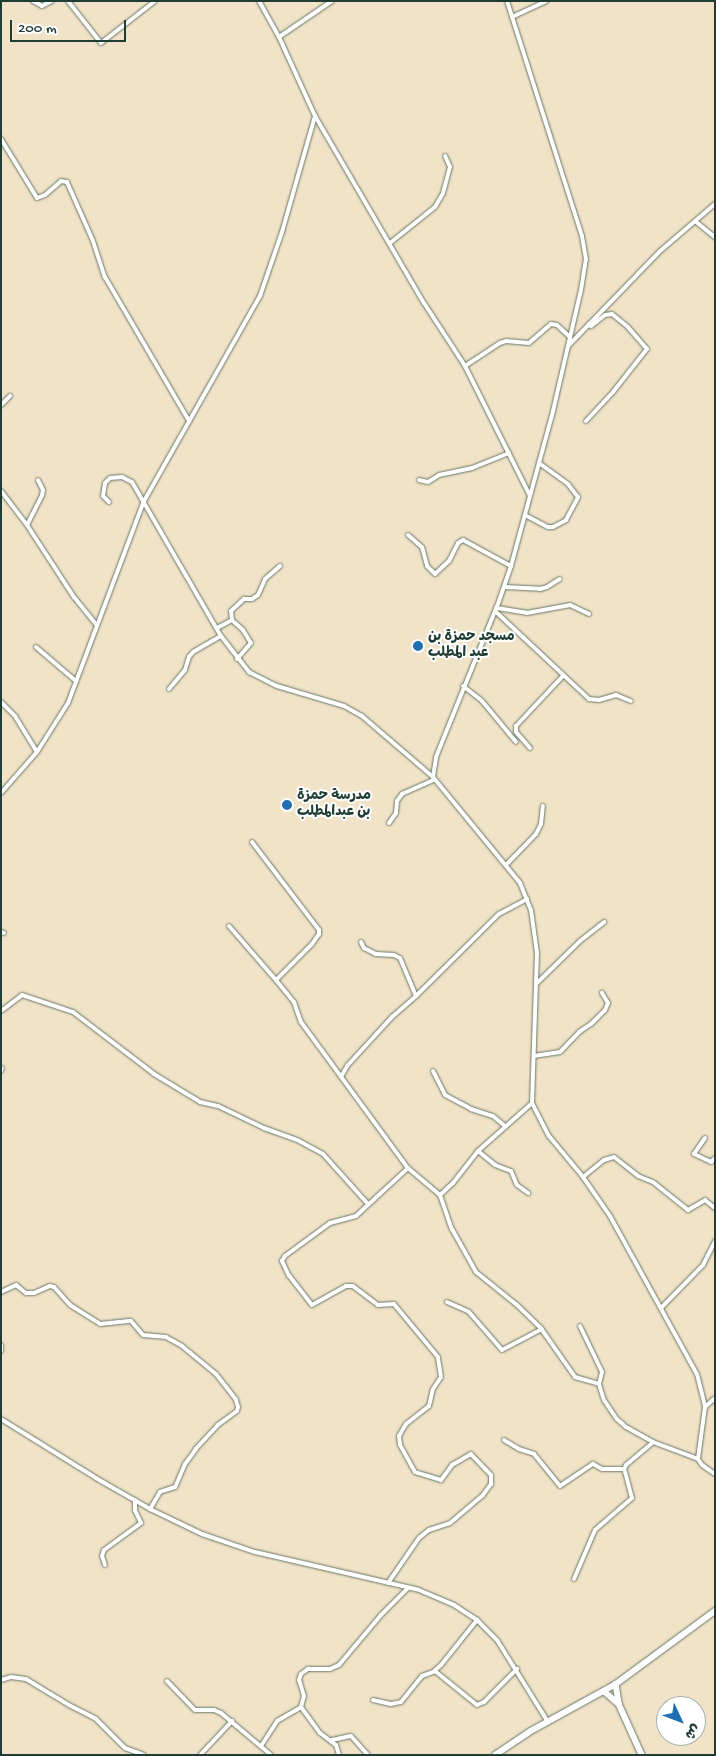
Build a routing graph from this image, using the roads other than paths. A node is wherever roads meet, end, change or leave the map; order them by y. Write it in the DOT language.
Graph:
graph roads {
  1 [pos="33,1"];
  2 [pos="52,1"];
  3 [pos="68,1"];
  4 [pos="155,1"];
  5 [pos="258,1"];
  6 [pos="332,1"];
  7 [pos="507,1"];
  8 [pos="547,1"];
  9 [pos="512,17"];
  10 [pos="279,38"];
  11 [pos="315,116"];
  12 [pos="1,139"];
  13 [pos="446,156"];
  14 [pos="715,204"];
  15 [pos="695,221"];
  16 [pos="715,237"];
  17 [pos="390,243"];
  18 [pos="589,324"];
  19 [pos="570,337"];
  20 [pos="568,347"];
  21 [pos="465,366"];
  22 [pos="10,396"];
  23 [pos="1,405"];
  24 [pos="189,421"];
  25 [pos="586,421"];
  26 [pos="509,453"];
  27 [pos="539,463"];
  28 [pos="38,480"];
  29 [pos="419,480"];
  30 [pos="1,491"];
  31 [pos="530,496"];
  32 [pos="144,501"];
  33 [pos="109,502"];
  34 [pos="525,515"];
  35 [pos="27,525"];
  36 [pos="408,535"];
  37 [pos="280,566"];
  38 [pos="511,566"];
  39 [pos="560,579"];
  40 [pos="505,587"];
  41 [pos="496,609"];
  42 [pos="589,614"];
  43 [pos="232,620"];
  44 [pos="97,625"];
  45 [pos="217,628"];
  46 [pos="221,636"];
  47 [pos="36,647"];
  48 [pos="237,659"];
  49 [pos="563,676"];
  50 [pos="76,681"];
  51 [pos="463,686"];
  52 [pos="169,689"];
  53 [pos="631,701"];
  54 [pos="1,702"];
  55 [pos="516,742"];
  56 [pos="530,748"];
  57 [pos="37,752"];
  58 [pos="433,778"];
  59 [pos="1,793"];
  60 [pos="543,806"];
  61 [pos="389,823"];
  62 [pos="252,842"];
  63 [pos="506,865"];
  64 [pos="527,899"];
  65 [pos="604,922"];
  66 [pos="229,926"];
  67 [pos="361,942"];
  68 [pos="276,980"];
  69 [pos="537,983"];
  70 [pos="602,993"];
  71 [pos="416,996"];
  72 [pos="1,1011"];
  73 [pos="534,1056"];
  74 [pos="432,1071"];
  75 [pos="341,1077"];
  76 [pos="532,1103"];
  77 [pos="505,1126"];
  78 [pos="705,1138"];
  79 [pos="478,1151"];
  80 [pos="715,1158"];
  81 [pos="408,1168"];
  82 [pos="583,1177"];
  83 [pos="528,1193"];
  84 [pos="440,1195"];
  85 [pos="368,1204"];
  86 [pos="715,1208"];
  87 [pos="715,1241"];
  88 [pos="1,1292"];
  89 [pos="447,1302"];
  90 [pos="661,1308"];
  91 [pos="580,1326"];
  92 [pos="542,1329"];
  93 [pos="1,1345"];
  94 [pos="1,1352"];
  95 [pos="599,1384"];
  96 [pos="715,1398"];
  97 [pos="705,1407"];
  98 [pos="1,1419"];
  99 [pos="504,1440"];
  100 [pos="653,1442"];
  101 [pos="698,1459"];
  102 [pos="624,1468"];
  103 [pos="715,1474"];
  104 [pos="135,1500"];
  105 [pos="150,1509"];
  106 [pos="105,1565"];
  107 [pos="574,1579"];
  108 [pos="388,1583"];
  109 [pos="408,1588"];
  110 [pos="715,1611"];
  111 [pos="477,1620"];
  112 [pos="517,1669"];
  113 [pos="435,1671"];
  114 [pos="1,1680"];
  115 [pos="168,1681"];
  116 [pos="616,1684"];
  117 [pos="604,1691"];
  118 [pos="373,1700"];
  119 [pos="619,1704"];
  120 [pos="302,1707"];
  121 [pos="232,1721"];
  122 [pos="548,1722"];
  123 [pos="332,1740"];
  124 [pos="261,1746"];
  125 [pos="144,1755"];
  126 [pos="200,1755"];
  127 [pos="271,1755"];
  128 [pos="339,1755"];
  129 [pos="368,1755"];
  130 [pos="495,1755"];
  131 [pos="642,1755"];
  1 -- 2 [label="street"];
  3 -- 4 [label="street"];
  5 -- 10 [label="street"];
  6 -- 10 [label="street"];
  7 -- 9 [label="street"];
  8 -- 9 [label="street"];
  9 -- 19 [label="street"];
  10 -- 11 [label="street"];
  11 -- 17 [label="street"];
  11 -- 24 [label="street"];
  12 -- 24 [label="street"];
  13 -- 17 [label="street"];
  14 -- 15 [label="street"];
  15 -- 16 [label="street"];
  15 -- 18 [label="street"];
  17 -- 21 [label="street"];
  18 -- 20 [label="street"];
  18 -- 25 [label="street"];
  19 -- 20 [label="street"];
  19 -- 21 [label="street"];
  20 -- 27 [label="street"];
  21 -- 26 [label="street"];
  22 -- 23 [label="street"];
  24 -- 32 [label="street"];
  26 -- 29 [label="street"];
  26 -- 31 [label="street"];
  27 -- 31 [label="street"];
  27 -- 34 [label="street"];
  28 -- 35 [label="street"];
  30 -- 35 [label="street"];
  31 -- 34 [label="street"];
  32 -- 33 [label="street"];
  32 -- 44 [label="street"];
  32 -- 45 [label="street"];
  34 -- 38 [label="street"];
  35 -- 44 [label="street"];
  36 -- 38 [label="street"];
  37 -- 43 [label="street"];
  38 -- 40 [label="street"];
  39 -- 40 [label="street"];
  40 -- 41 [label="street"];
  41 -- 42 [label="street"];
  41 -- 49 [label="street"];
  41 -- 51 [label="street"];
  43 -- 45 [label="street"];
  43 -- 48 [label="street"];
  44 -- 50 [label="street"];
  45 -- 46 [label="street"];
  46 -- 48 [label="street"];
  46 -- 52 [label="street"];
  47 -- 50 [label="street"];
  48 -- 58 [label="street"];
  49 -- 53 [label="street"];
  49 -- 56 [label="street"];
  50 -- 57 [label="street"];
  51 -- 55 [label="street"];
  51 -- 58 [label="street"];
  54 -- 57 [label="street"];
  57 -- 59 [label="street"];
  58 -- 61 [label="street"];
  58 -- 63 [label="street"];
  60 -- 63 [label="street"];
  62 -- 68 [label="street"];
  63 -- 64 [label="street"];
  64 -- 69 [label="street"];
  64 -- 71 [label="street"];
  65 -- 69 [label="street"];
  66 -- 68 [label="street"];
  67 -- 71 [label="street"];
  68 -- 75 [label="street"];
  69 -- 73 [label="street"];
  70 -- 73 [label="street"];
  71 -- 75 [label="street"];
  72 -- 85 [label="street"];
  73 -- 76 [label="street"];
  74 -- 77 [label="street"];
  75 -- 81 [label="street"];
  76 -- 77 [label="street"];
  76 -- 82 [label="street"];
  77 -- 79 [label="street"];
  78 -- 80 [label="street"];
  79 -- 83 [label="street"];
  79 -- 84 [label="street"];
  81 -- 84 [label="street"];
  81 -- 85 [label="street"];
  82 -- 86 [label="street"];
  82 -- 90 [label="street"];
  84 -- 92 [label="street"];
  85 -- 108 [label="street"];
  87 -- 90 [label="street"];
  88 -- 105 [label="street"];
  89 -- 92 [label="street"];
  90 -- 97 [label="street"];
  91 -- 95 [label="street"];
  92 -- 95 [label="street"];
  93 -- 94 [label="street"];
  95 -- 100 [label="street"];
  96 -- 97 [label="street"];
  97 -- 101 [label="street"];
  98 -- 104 [label="street"];
  99 -- 102 [label="street"];
  100 -- 101 [label="street"];
  100 -- 102 [label="street"];
  101 -- 103 [label="street"];
  102 -- 107 [label="street"];
  104 -- 105 [label="street"];
  104 -- 106 [label="street"];
  105 -- 108 [label="street"];
  108 -- 109 [label="street"];
  109 -- 111 [label="street"];
  109 -- 120 [label="street"];
  110 -- 116 [label="street"];
  111 -- 112 [label="street"];
  111 -- 113 [label="street"];
  112 -- 113 [label="street"];
  112 -- 122 [label="street"];
  113 -- 118 [label="street"];
  114 -- 125 [label="street"];
  115 -- 121 [label="street"];
  116 -- 117 [label="street"];
  116 -- 119 [label="street"];
  117 -- 119 [label="street"];
  117 -- 122 [label="street"];
  119 -- 131 [label="street"];
  120 -- 123 [label="street"];
  120 -- 124 [label="street"];
  121 -- 124 [label="street"];
  121 -- 126 [label="street"];
  122 -- 130 [label="street"];
  123 -- 128 [label="street"];
  123 -- 129 [label="street"];
  124 -- 127 [label="street"];
}
